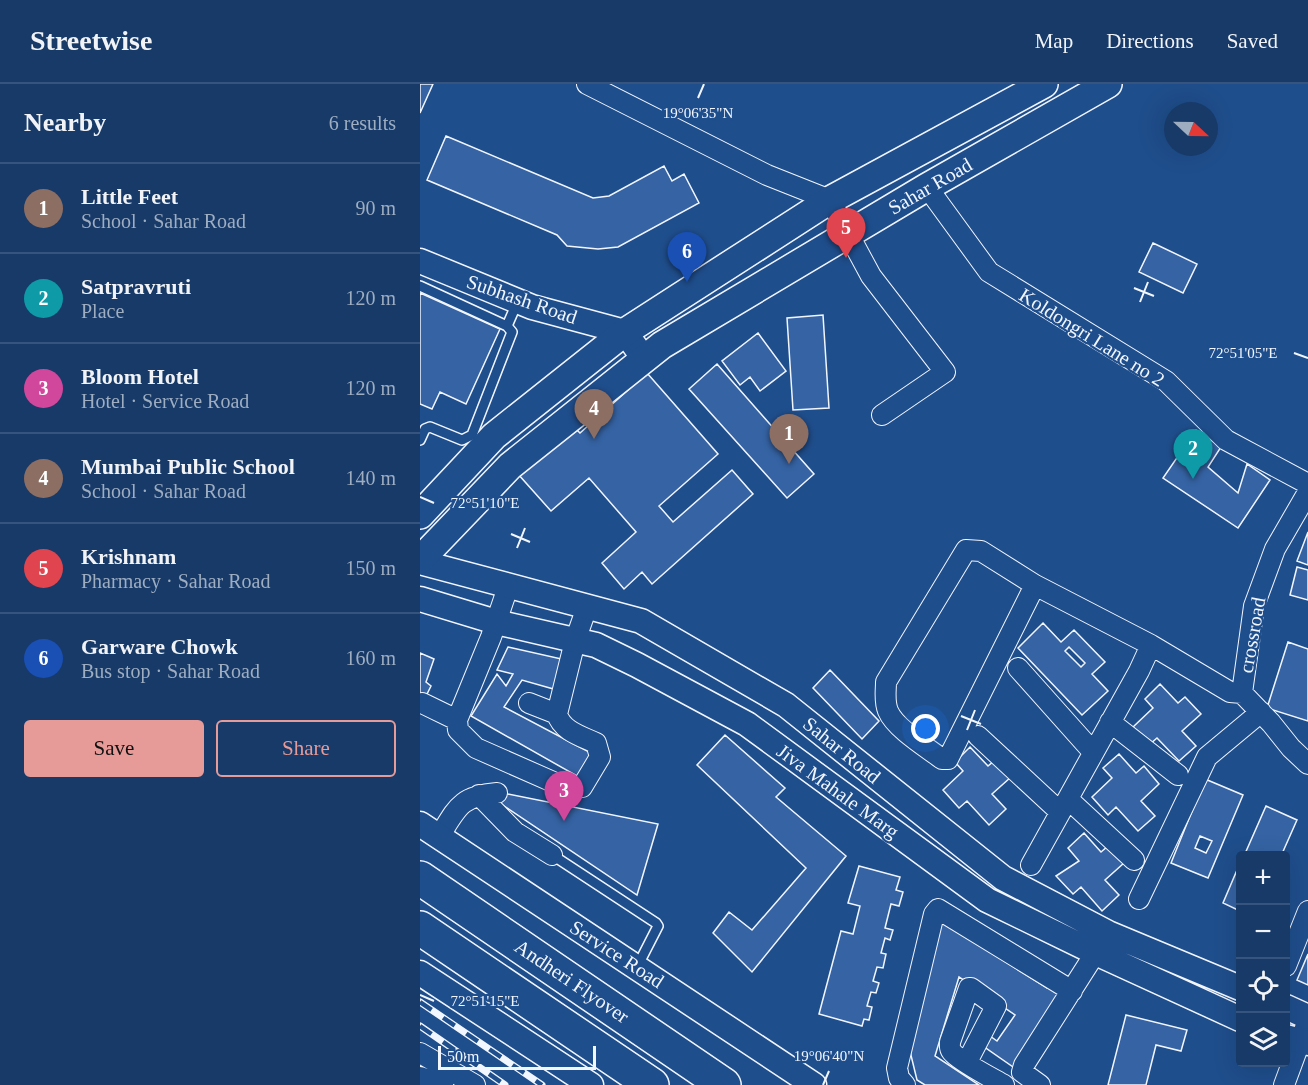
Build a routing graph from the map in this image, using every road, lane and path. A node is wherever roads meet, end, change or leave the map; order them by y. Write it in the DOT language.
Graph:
graph roads {
  1 [pos="587,84"];
  2 [pos="1044,84"];
  3 [pos="1108,84"];
  4 [pos="927,187"];
  5 [pos="830,200"];
  6 [pos="847,234"];
  7 [pos="420,261"];
  8 [pos="420,286"];
  9 [pos="518,301"];
  10 [pos="507,326"];
  11 [pos="626,332"];
  12 [pos="644,359"];
  13 [pos="882,415"];
  14 [pos="420,440"];
  15 [pos="1308,484"];
  16 [pos="1308,492"];
  17 [pos="428,502"];
  18 [pos="420,561"];
  19 [pos="1035,585"];
  20 [pos="508,586"];
  21 [pos="420,599"];
  22 [pos="587,607"];
  23 [pos="496,622"];
  24 [pos="575,640"];
  25 [pos="1151,645"];
  26 [pos="718,666"];
  27 [pos="1018,668"];
  28 [pos="1242,693"];
  29 [pos="700,699"];
  30 [pos="422,703"];
  31 [pos="529,703"];
  32 [pos="1261,712"];
  33 [pos="557,714"];
  34 [pos="457,720"];
  35 [pos="1110,722"];
  36 [pos="978,736"];
  37 [pos="1093,752"];
  38 [pos="1308,764"];
  39 [pos="874,776"];
  40 [pos="1178,776"];
  41 [pos="856,804"];
  42 [pos="1064,806"];
  43 [pos="939,826"];
  44 [pos="429,831"];
  45 [pos="920,851"];
  46 [pos="556,857"];
  47 [pos="1134,860"];
  48 [pos="1031,865"];
  49 [pos="420,878"];
  50 [pos="1139,899"];
  51 [pos="1308,911"];
  52 [pos="420,928"];
  53 [pos="1102,943"];
  54 [pos="1289,959"];
  55 [pos="637,967"];
  56 [pos="1198,970"];
  57 [pos="420,973"];
  58 [pos="1236,986"];
  59 [pos="1071,991"];
  60 [pos="1187,994"];
  61 [pos="1290,1013"];
  62 [pos="1236,1017"];
  63 [pos="1302,1032"];
  64 [pos="420,1053"];
  65 [pos="967,1062"];
  66 [pos="420,1077"];
  67 [pos="1027,1082"];
  68 [pos="443,1085"];
  69 [pos="475,1085"];
  70 [pos="591,1085"];
  71 [pos="652,1085"];
  72 [pos="724,1085"];
  73 [pos="814,1085"];
  74 [pos="905,1085"];
  75 [pos="1004,1085"];
  76 [pos="1284,1085"];
  1 -- 5 [label="street"];
  2 -- 5 [label="main road, Sahar Road"];
  3 -- 4 [label="main road, Sahar Road"];
  4 -- 6 [label="main road, Sahar Road"];
  4 -- 15 [label="street, Koldongri Lane no 2"];
  5 -- 6 [label="street"];
  5 -- 11 [label="main road, Sahar Road"];
  6 -- 12 [label="main road, Sahar Road"];
  6 -- 13 [label="street"];
  7 -- 9 [label="street, Subhash Road"];
  8 -- 10 [label="lane"];
  9 -- 10 [label="lane"];
  9 -- 11 [label="street, Subhash Road"];
  10 -- 14 [label="lane"];
  11 -- 12 [label="street"];
  11 -- 17 [label="main road, Sahar Road"];
  12 -- 18 [label="main road, Sahar Road"];
  16 -- 28 [label="street, crossroad"];
  18 -- 20 [label="street, Sahar Road"];
  19 -- 19 [label="street"];
  19 -- 25 [label="street"];
  20 -- 22 [label="street, Sahar Road"];
  20 -- 23 [label="street"];
  21 -- 23 [label="street, Jiva Mahale Marg"];
  22 -- 24 [label="street"];
  22 -- 26 [label="street, Sahar Road"];
  23 -- 24 [label="street, Jiva Mahale Marg"];
  23 -- 34 [label="street"];
  24 -- 29 [label="street, Jiva Mahale Marg"];
  24 -- 33 [label="street"];
  25 -- 28 [label="street"];
  25 -- 35 [label="street"];
  26 -- 29 [label="street"];
  26 -- 39 [label="street, Sahar Road"];
  27 -- 37 [label="street"];
  28 -- 32 [label="street, crossroad"];
  29 -- 41 [label="street, Jiva Mahale Marg"];
  30 -- 34 [label="street"];
  31 -- 33 [label="street"];
  32 -- 38 [label="street, crossroad"];
  32 -- 50 [label="street"];
  33 -- 34 [label="street"];
  35 -- 37 [label="street"];
  35 -- 40 [label="street"];
  36 -- 42 [label="street"];
  37 -- 42 [label="street"];
  39 -- 41 [label="street"];
  39 -- 43 [label="street, Sahar Road"];
  41 -- 45 [label="street, Jiva Mahale Marg"];
  42 -- 47 [label="street"];
  42 -- 48 [label="street"];
  43 -- 45 [label="street"];
  43 -- 53 [label="street, Sahar Road"];
  44 -- 46 [label="street"];
  44 -- 55 [label="street, Service Road"];
  45 -- 53 [label="street, Jiva Mahale Marg"];
  46 -- 55 [label="lane"];
  49 -- 72 [label="highway, Andheri Flyover"];
  51 -- 54 [label="street"];
  52 -- 71 [label="highway"];
  53 -- 56 [label="street, Sahar Road"];
  53 -- 59 [label="street"];
  53 -- 60 [label="street, Jiva Mahale Marg"];
  55 -- 73 [label="street, Service Road"];
  56 -- 58 [label="street, Sahar Road"];
  56 -- 60 [label="street"];
  57 -- 70 [label="street"];
  59 -- 67 [label="street"];
  59 -- 74 [label="street"];
  60 -- 62 [label="street, Jiva Mahale Marg"];
  61 -- 63 [label="street"];
  63 -- 76 [label="street"];
  64 -- 69 [label="street"];
  65 -- 75 [label="street"];
  66 -- 68 [label="street"];
}
